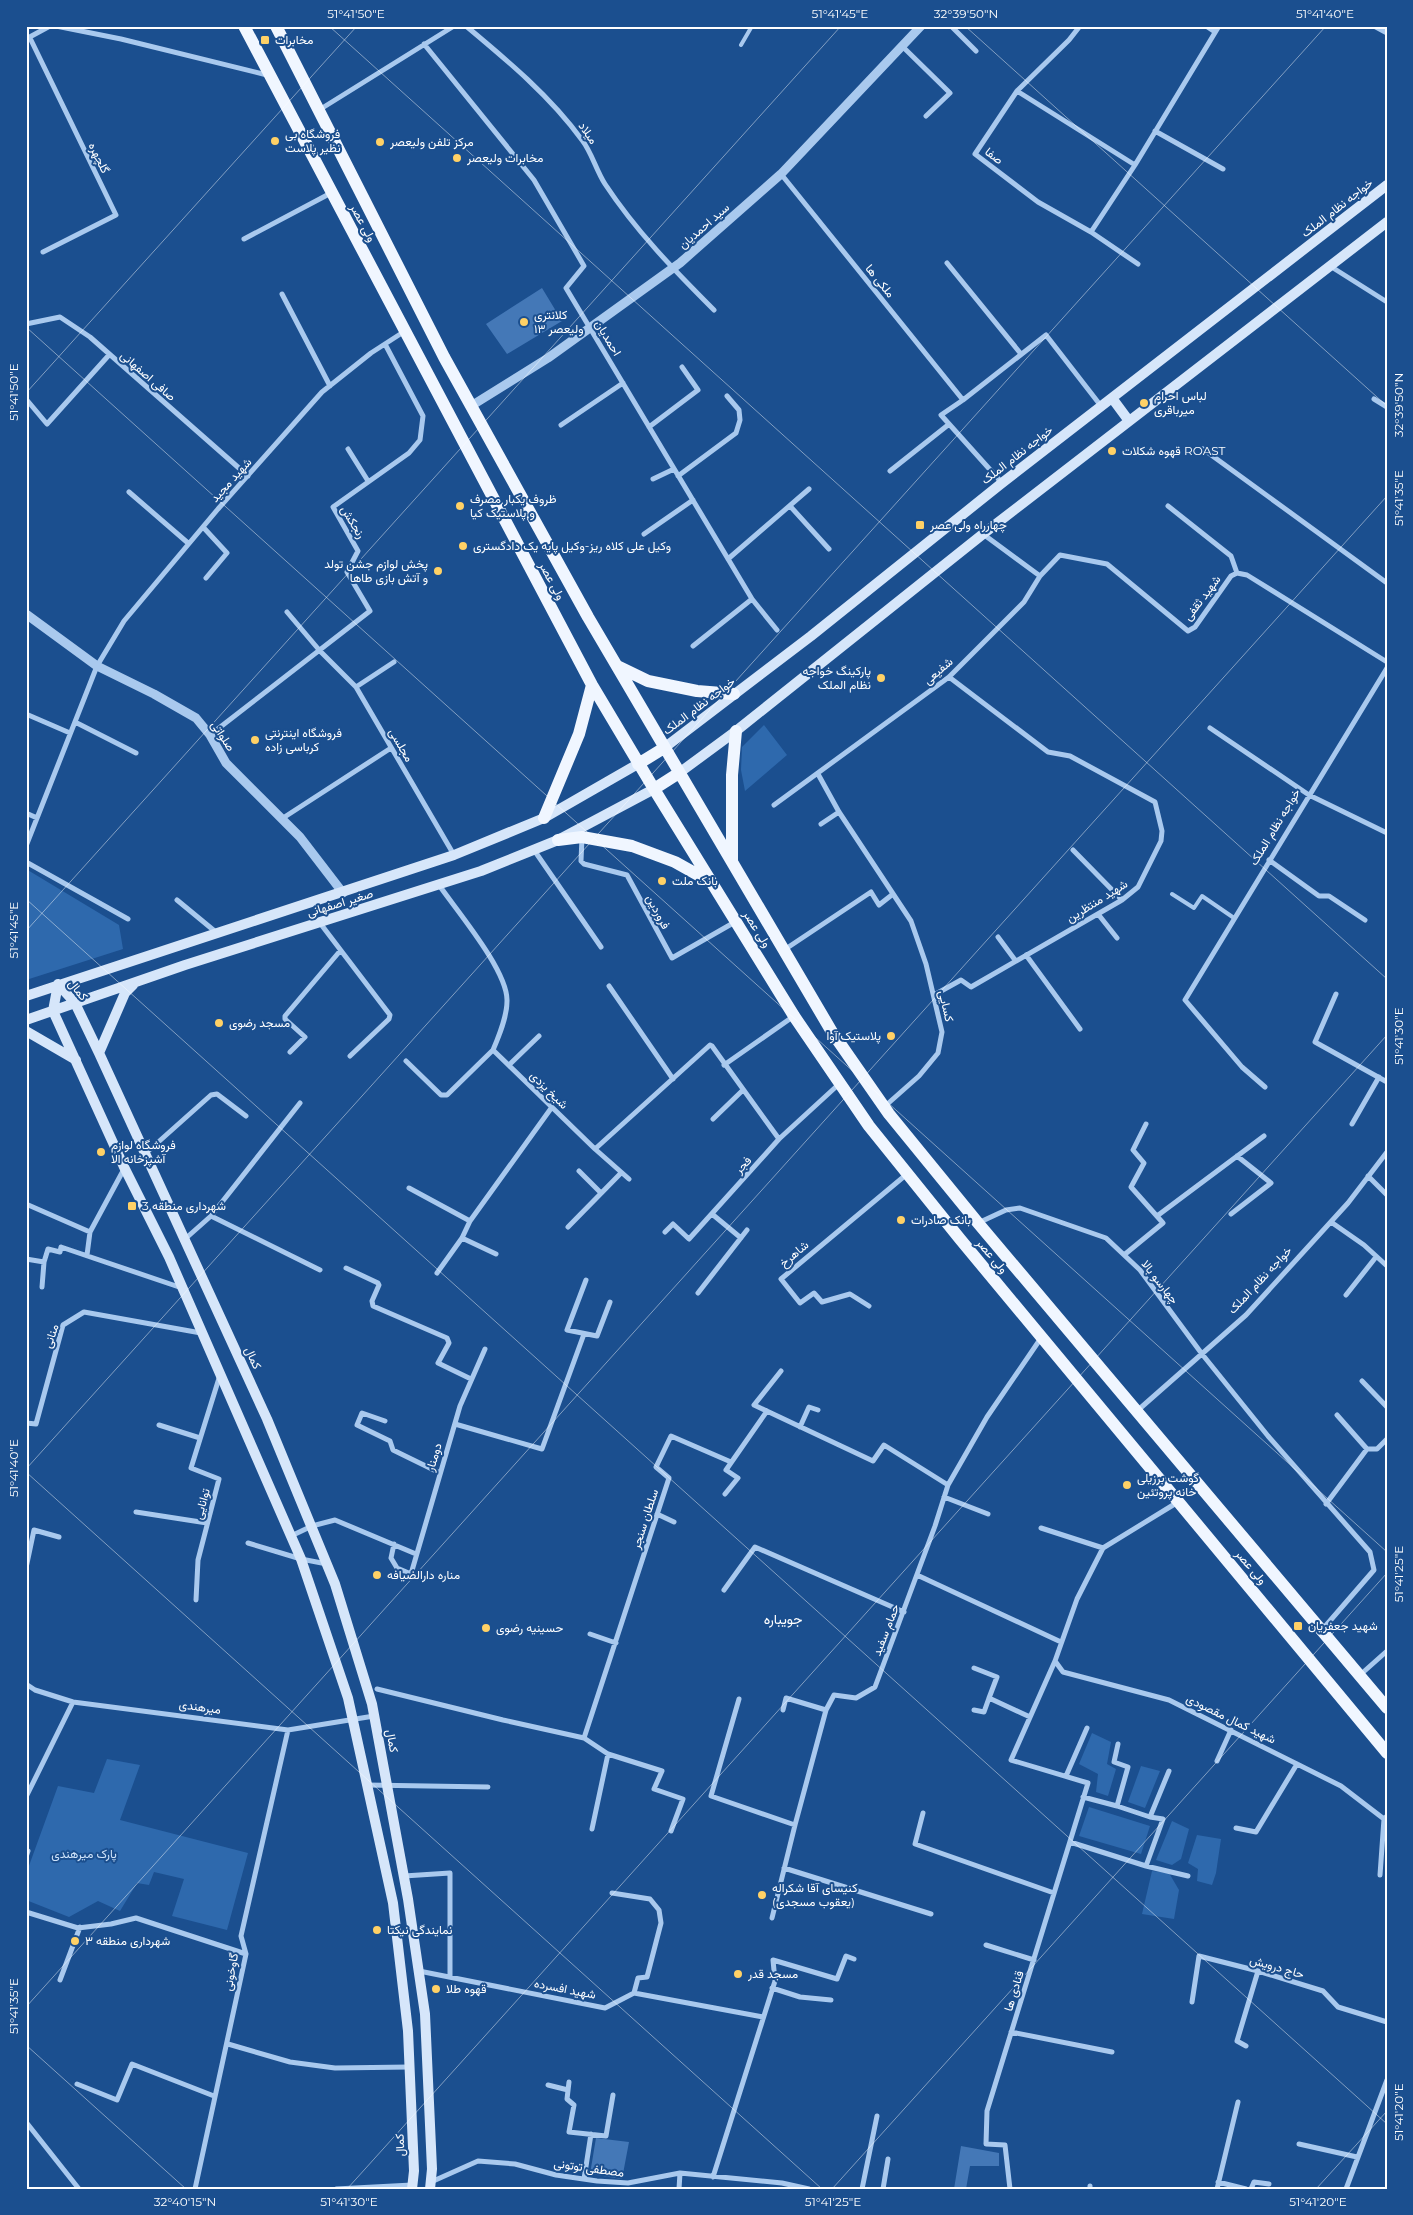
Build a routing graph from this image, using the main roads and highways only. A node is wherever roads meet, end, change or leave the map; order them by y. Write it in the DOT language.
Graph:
graph roads {
  1 [pos="244,26"];
  2 [pos="276,26"];
  3 [pos="1387,185"];
  4 [pos="1387,222"];
  5 [pos="1112,398"];
  6 [pos="1129,421"];
  7 [pos="617,666"];
  8 [pos="592,685"];
  9 [pos="734,694"];
  10 [pos="736,731"];
  11 [pos="664,748"];
  12 [pos="638,764"];
  13 [pos="679,773"];
  14 [pos="654,790"];
  15 [pos="544,818"];
  16 [pos="558,840"];
  17 [pos="732,862"];
  18 [pos="711,882"];
  19 [pos="138,981"];
  20 [pos="58,984"];
  21 [pos="26,996"];
  22 [pos="75,1003"];
  23 [pos="53,1011"];
  24 [pos="26,1020"];
  25 [pos="26,1031"];
  26 [pos="99,1053"];
  27 [pos="76,1060"];
  28 [pos="1387,1708"];
  29 [pos="1387,1753"];
  30 [pos="430,2186"];
  31 [pos="412,2187"];
  1 -- 8 [label="main road, ولی عصر"];
  2 -- 7 [label="main road, ولی عصر"];
  3 -- 5 [label="main road, خواجه نظام الملک"];
  4 -- 6 [label="main road"];
  5 -- 6 [label="main road"];
  5 -- 9 [label="main road, خواجه نظام الملک"];
  6 -- 10 [label="main road"];
  7 -- 9 [label="main road"];
  7 -- 11 [label="main road, ولی عصر"];
  8 -- 12 [label="main road, ولی عصر"];
  8 -- 15 [label="main road"];
  9 -- 11 [label="main road, خواجه نظام الملک"];
  10 -- 13 [label="main road"];
  10 -- 17 [label="main road"];
  11 -- 12 [label="main road"];
  11 -- 13 [label="main road, ولی عصر"];
  12 -- 14 [label="main road, ولی عصر"];
  12 -- 15 [label="main road, صغیر اصفهانی"];
  13 -- 14 [label="main road"];
  13 -- 17 [label="main road, ولی عصر"];
  14 -- 16 [label="main road, صغیر اصفهانی"];
  14 -- 18 [label="main road, ولی عصر"];
  15 -- 20 [label="main road, صغیر اصفهانی"];
  16 -- 18 [label="main road"];
  16 -- 19 [label="main road, صغیر اصفهانی"];
  17 -- 28 [label="main road, ولی عصر"];
  18 -- 29 [label="main road, ولی عصر"];
  19 -- 22 [label="main road, صغیر اصفهانی"];
  19 -- 26 [label="main road"];
  20 -- 21 [label="main road, صغیر اصفهانی"];
  20 -- 22 [label="main road, کمال"];
  20 -- 23 [label="main road, کمال"];
  22 -- 23 [label="main road, صغیر اصفهانی"];
  22 -- 26 [label="main road, کمال"];
  23 -- 24 [label="main road, صغیر اصفهانی"];
  23 -- 27 [label="main road, کمال"];
  25 -- 27 [label="main road"];
  26 -- 30 [label="main road, کمال"];
  27 -- 31 [label="main road, کمال"];
}
